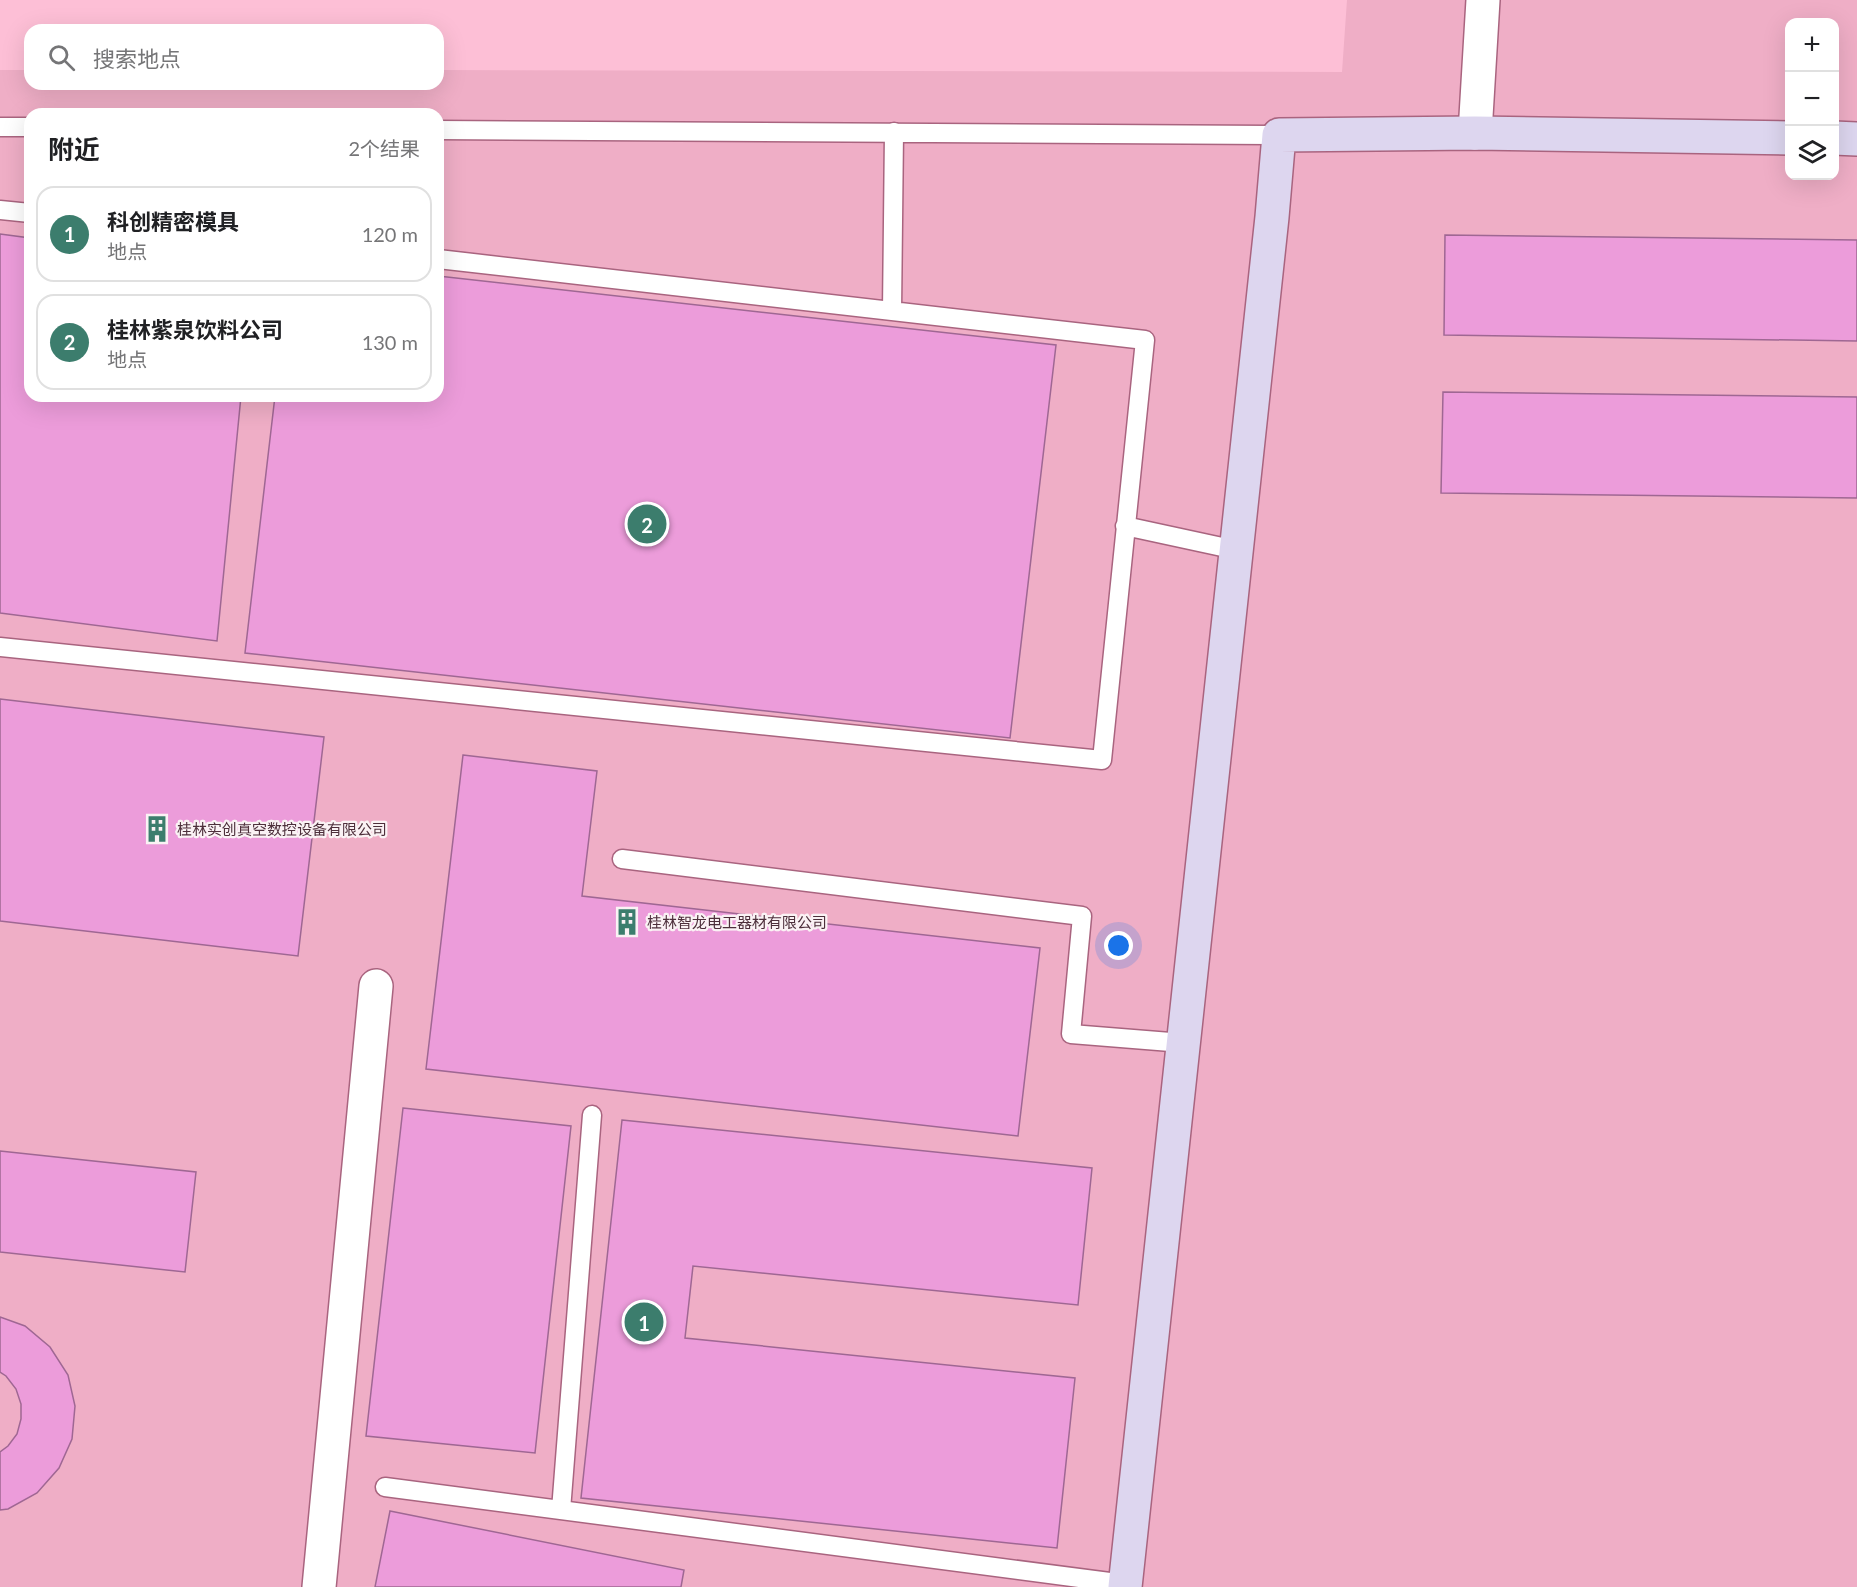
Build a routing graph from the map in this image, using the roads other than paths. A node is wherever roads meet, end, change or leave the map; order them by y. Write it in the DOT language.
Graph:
graph roads {
  1 [pos="1483,0"];
  2 [pos="0,127"];
  3 [pos="24,127"];
  4 [pos="444,129"];
  5 [pos="894,132"];
  6 [pos="1475,132"];
  7 [pos="1279,135"];
  8 [pos="1785,138"];
  9 [pos="1839,138"];
  10 [pos="1857,139"];
  11 [pos="0,210"];
  12 [pos="24,212"];
  13 [pos="444,261"];
  14 [pos="892,311"];
  15 [pos="1125,526"];
  16 [pos="1236,549"];
  17 [pos="0,647"];
  18 [pos="622,859"];
  19 [pos="376,986"];
  20 [pos="1183,1043"];
  21 [pos="592,1114"];
  22 [pos="385,1487"];
  23 [pos="561,1510"];
  24 [pos="1125,1586"];
  25 [pos="319,1587"];
  1 -- 6 [label="street"];
  2 -- 3 [label="lane"];
  4 -- 5 [label="lane"];
  5 -- 7 [label="lane"];
  5 -- 14 [label="lane"];
  6 -- 7 [label="street"];
  6 -- 8 [label="street"];
  7 -- 16 [label="street"];
  9 -- 10 [label="street"];
  11 -- 12 [label="lane"];
  13 -- 14 [label="lane"];
  14 -- 15 [label="lane"];
  15 -- 16 [label="lane"];
  15 -- 17 [label="lane"];
  16 -- 20 [label="street"];
  18 -- 20 [label="lane"];
  19 -- 25 [label="street"];
  20 -- 24 [label="street"];
  21 -- 23 [label="lane"];
  22 -- 23 [label="lane"];
  23 -- 24 [label="lane"];
}
